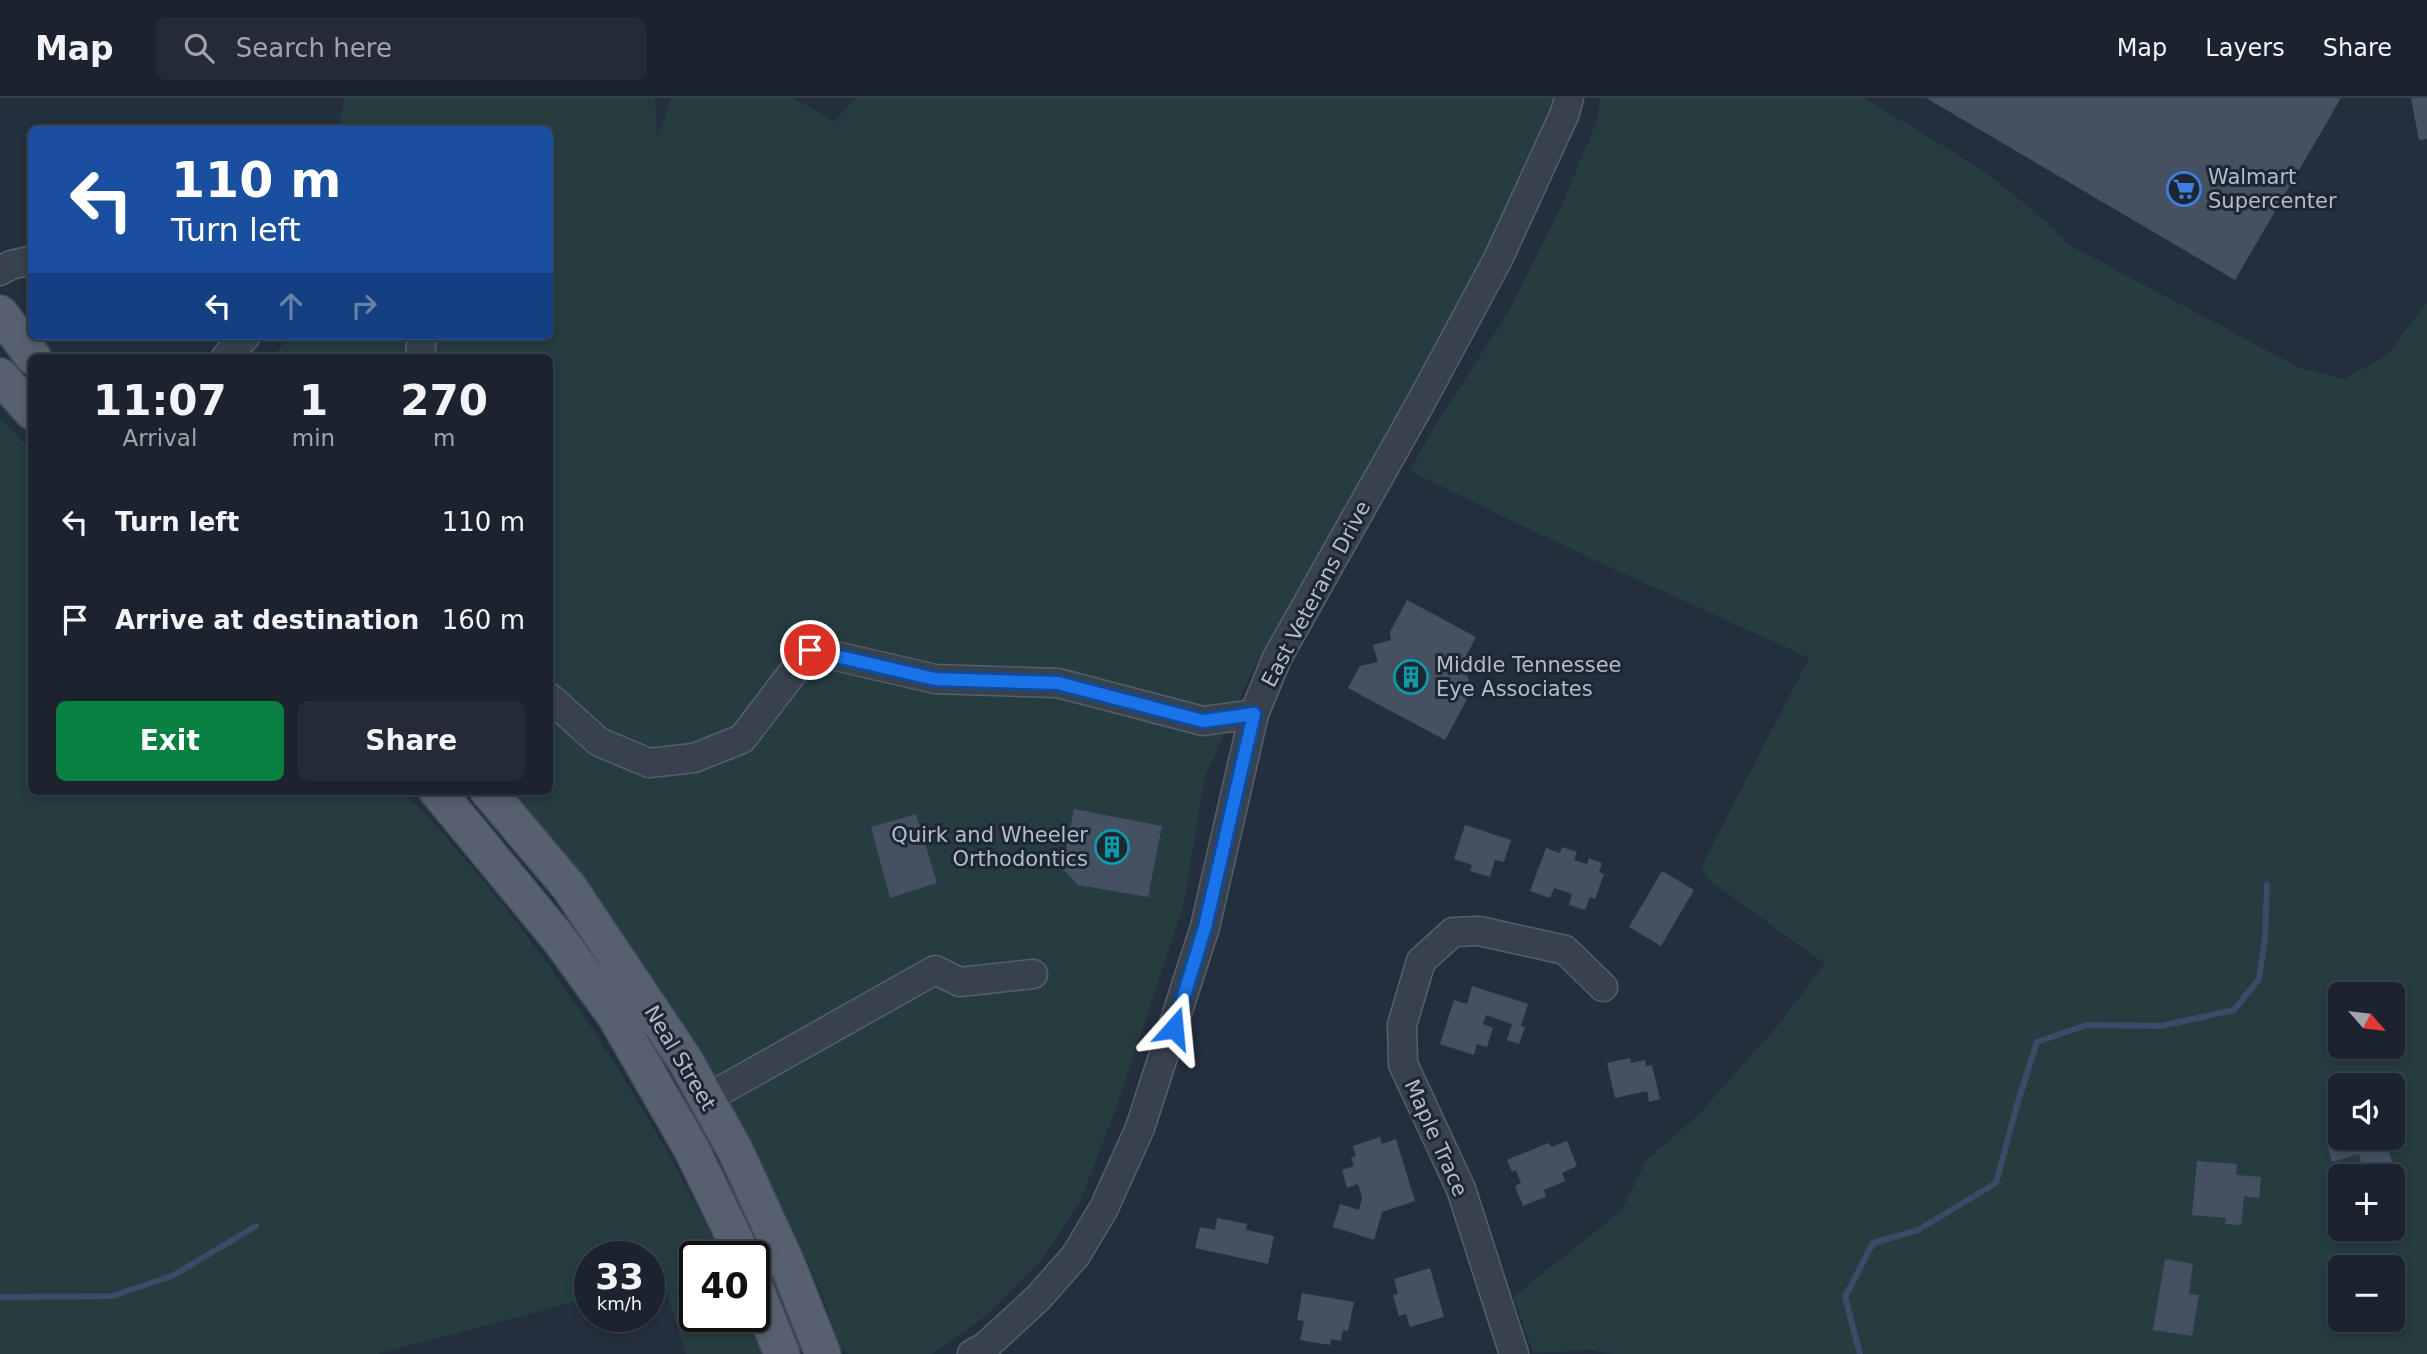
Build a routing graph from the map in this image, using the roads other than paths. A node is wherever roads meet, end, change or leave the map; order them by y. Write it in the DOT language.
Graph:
graph roads {
  1 [pos="1569,98"];
  2 [pos="28,261"];
  3 [pos="0,271"];
  4 [pos="0,313"];
  5 [pos="242,340"];
  6 [pos="31,354"];
  7 [pos="229,354"];
  8 [pos="0,376"];
  9 [pos="28,408"];
  10 [pos="553,701"];
  11 [pos="1254,714"];
  12 [pos="441,795"];
  13 [pos="491,795"];
  14 [pos="1033,974"];
  15 [pos="1604,987"];
  16 [pos="706,1099"];
  17 [pos="736,1241"];
  18 [pos="770,1324"];
  19 [pos="984,1352"];
  20 [pos="782,1354"];
  21 [pos="823,1354"];
  22 [pos="1514,1354"];
  1 -- 11 [label="street, East Veterans Drive"];
  2 -- 3 [label="street"];
  4 -- 6 [label="main road"];
  5 -- 7 [label="street"];
  8 -- 9 [label="main road"];
  10 -- 11 [label="street"];
  11 -- 19 [label="street, East Veterans Drive"];
  12 -- 17 [label="main road, Neal Street"];
  13 -- 16 [label="main road, Neal Street"];
  14 -- 16 [label="street"];
  15 -- 22 [label="street, Maple Trace"];
  16 -- 21 [label="main road, Neal Street"];
  18 -- 20 [label="main road"];
}
